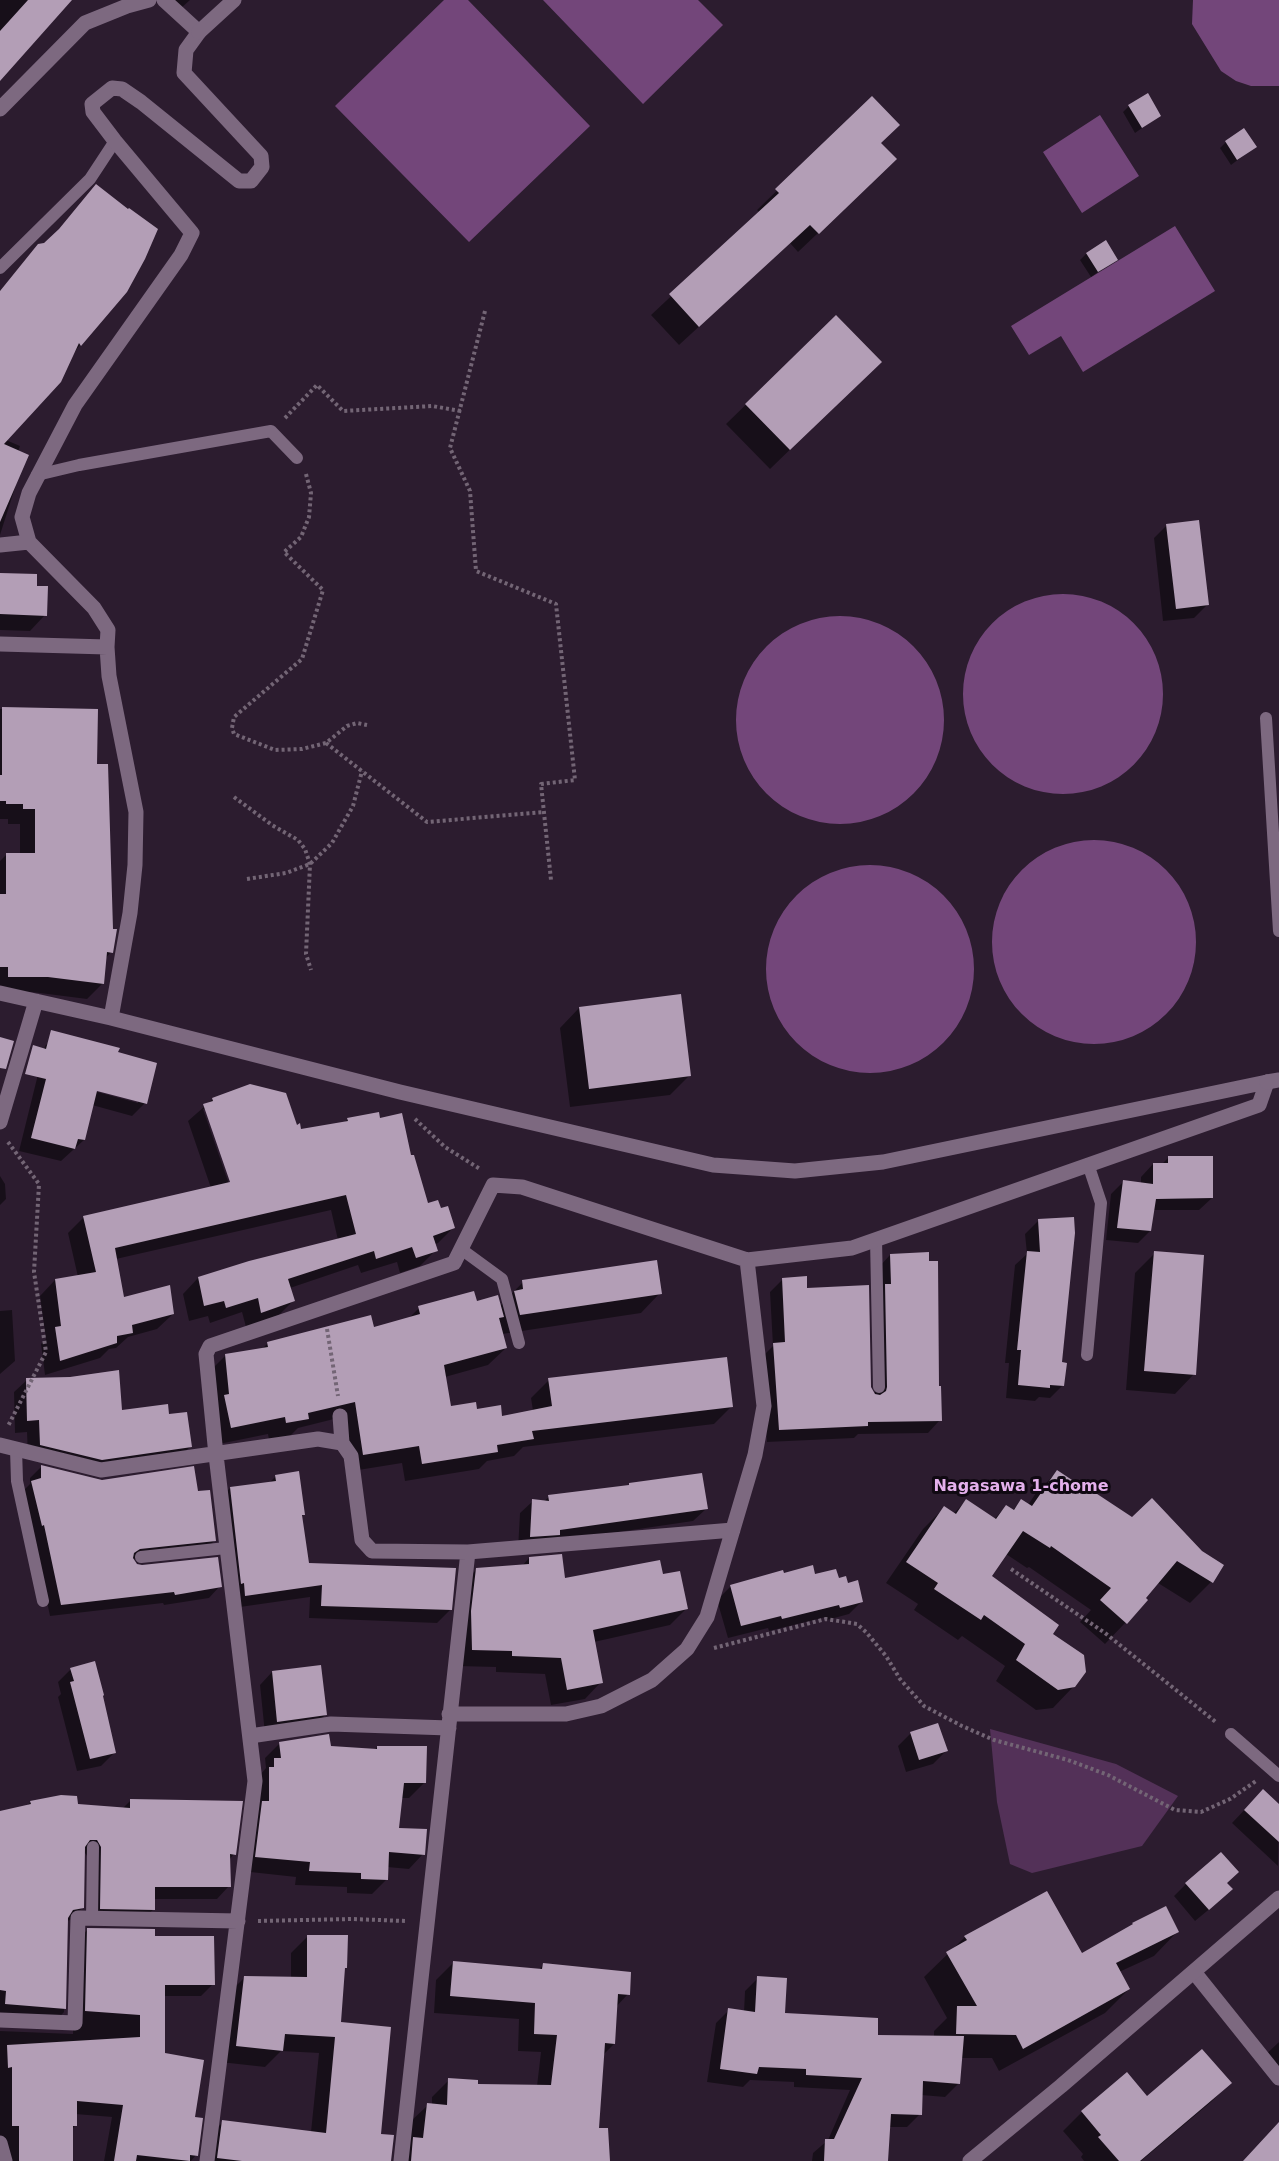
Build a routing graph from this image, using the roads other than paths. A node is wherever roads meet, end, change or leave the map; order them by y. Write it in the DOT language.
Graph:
graph roads {
  1 [pos="149,0"];
  2 [pos="164,0"];
  3 [pos="234,0"];
  4 [pos="199,32"];
  5 [pos="0,109"];
  6 [pos="115,141"];
  7 [pos="0,268"];
  8 [pos="297,458"];
  9 [pos="37,476"];
  10 [pos="29,542"];
  11 [pos="0,545"];
  12 [pos="0,644"];
  13 [pos="107,647"];
  14 [pos="1266,718"];
  15 [pos="1279,931"];
  16 [pos="0,993"];
  17 [pos="36,1001"];
  18 [pos="111,1018"];
  19 [pos="1273,1081"];
  20 [pos="0,1122"];
  21 [pos="1088,1164"];
  22 [pos="876,1239"];
  23 [pos="461,1250"];
  24 [pos="747,1260"];
  25 [pos="519,1343"];
  26 [pos="1087,1355"];
  27 [pos="879,1388"];
  28 [pos="340,1416"];
  29 [pos="3,1439"];
  30 [pos="342,1443"];
  31 [pos="16,1449"];
  32 [pos="216,1455"];
  33 [pos="733,1530"];
  34 [pos="226,1548"];
  35 [pos="468,1552"];
  36 [pos="141,1557"];
  37 [pos="43,1601"];
  38 [pos="449,1721"];
  39 [pos="1231,1734"];
  40 [pos="250,1736"];
  41 [pos="1275,1773"];
  42 [pos="93,1848"];
  43 [pos="1279,1898"];
  44 [pos="92,1919"];
  45 [pos="238,1922"];
  46 [pos="1194,1972"];
  47 [pos="0,2020"];
  48 [pos="1279,2078"];
  49 [pos="0,2143"];
  50 [pos="974,2160"];
  51 [pos="5,2161"];
  52 [pos="207,2161"];
  53 [pos="401,2161"];
  1 -- 5 [label="street"];
  2 -- 4 [label="street"];
  3 -- 4 [label="street"];
  4 -- 6 [label="street"];
  6 -- 7 [label="lane"];
  6 -- 9 [label="street"];
  8 -- 9 [label="lane"];
  9 -- 10 [label="street"];
  10 -- 11 [label="street"];
  10 -- 13 [label="street"];
  12 -- 13 [label="street"];
  13 -- 18 [label="street"];
  14 -- 15 [label="lane"];
  16 -- 17 [label="street"];
  17 -- 18 [label="street"];
  17 -- 20 [label="street"];
  18 -- 19 [label="street"];
  19 -- 21 [label="street"];
  21 -- 22 [label="street"];
  21 -- 26 [label="lane"];
  22 -- 24 [label="street"];
  22 -- 27 [label="lane"];
  23 -- 24 [label="street"];
  23 -- 25 [label="lane"];
  23 -- 32 [label="street"];
  24 -- 33 [label="street"];
  28 -- 30 [label="street"];
  29 -- 31 [label="street"];
  30 -- 32 [label="street"];
  30 -- 35 [label="street"];
  31 -- 32 [label="street"];
  31 -- 37 [label="lane"];
  32 -- 34 [label="street"];
  33 -- 35 [label="street"];
  33 -- 38 [label="street"];
  34 -- 36 [label="lane"];
  34 -- 40 [label="street"];
  35 -- 38 [label="street"];
  38 -- 40 [label="street"];
  38 -- 53 [label="street"];
  39 -- 41 [label="lane"];
  40 -- 45 [label="street"];
  42 -- 44 [label="lane"];
  43 -- 46 [label="street"];
  44 -- 45 [label="street"];
  44 -- 47 [label="street"];
  45 -- 52 [label="street"];
  46 -- 48 [label="street"];
  46 -- 50 [label="street"];
  49 -- 51 [label="street"];
}
